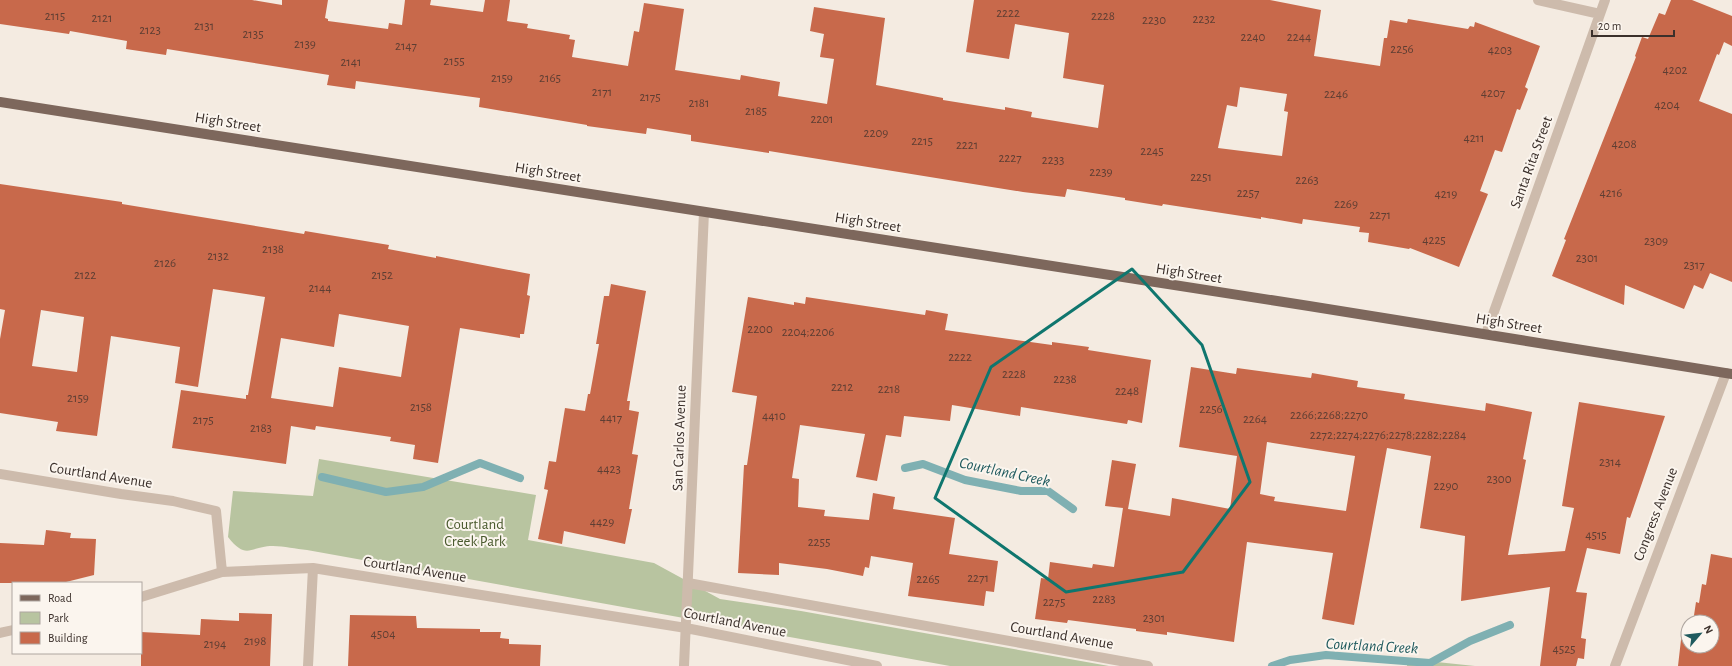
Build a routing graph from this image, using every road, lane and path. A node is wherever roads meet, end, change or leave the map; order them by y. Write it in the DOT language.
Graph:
graph roads {
  1 [pos="1538,0"];
  2 [pos="1606,0"];
  3 [pos="1600,14"];
  4 [pos="0,102"];
  5 [pos="704,212"];
  6 [pos="1486,334"];
  7 [pos="1729,374"];
  8 [pos="0,474"];
  9 [pos="313,568"];
  10 [pos="222,572"];
  11 [pos="688,583"];
  12 [pos="142,597"];
  13 [pos="686,628"];
  14 [pos="12,630"];
  15 [pos="0,633"];
  16 [pos="308,666"];
  17 [pos="684,666"];
  18 [pos="877,666"];
  19 [pos="1148,666"];
  20 [pos="1615,666"];
  1 -- 3 [label="street"];
  2 -- 3 [label="street, Santa Rita Street"];
  3 -- 6 [label="street, Santa Rita Street"];
  4 -- 5 [label="main road, High Street"];
  5 -- 6 [label="main road, High Street"];
  5 -- 11 [label="street, San Carlos Avenue"];
  6 -- 7 [label="main road, High Street"];
  7 -- 20 [label="street, Congress Avenue"];
  8 -- 10 [label="street, Courtland Avenue"];
  9 -- 10 [label="street, Courtland Avenue"];
  9 -- 13 [label="street, Courtland Avenue"];
  9 -- 16 [label="street"];
  10 -- 12 [label="street"];
  11 -- 13 [label="street, San Carlos Avenue"];
  11 -- 19 [label="street, Courtland Avenue"];
  13 -- 17 [label="street, San Carlos Avenue"];
  13 -- 18 [label="street, Courtland Avenue"];
  14 -- 15 [label="street"];
}
